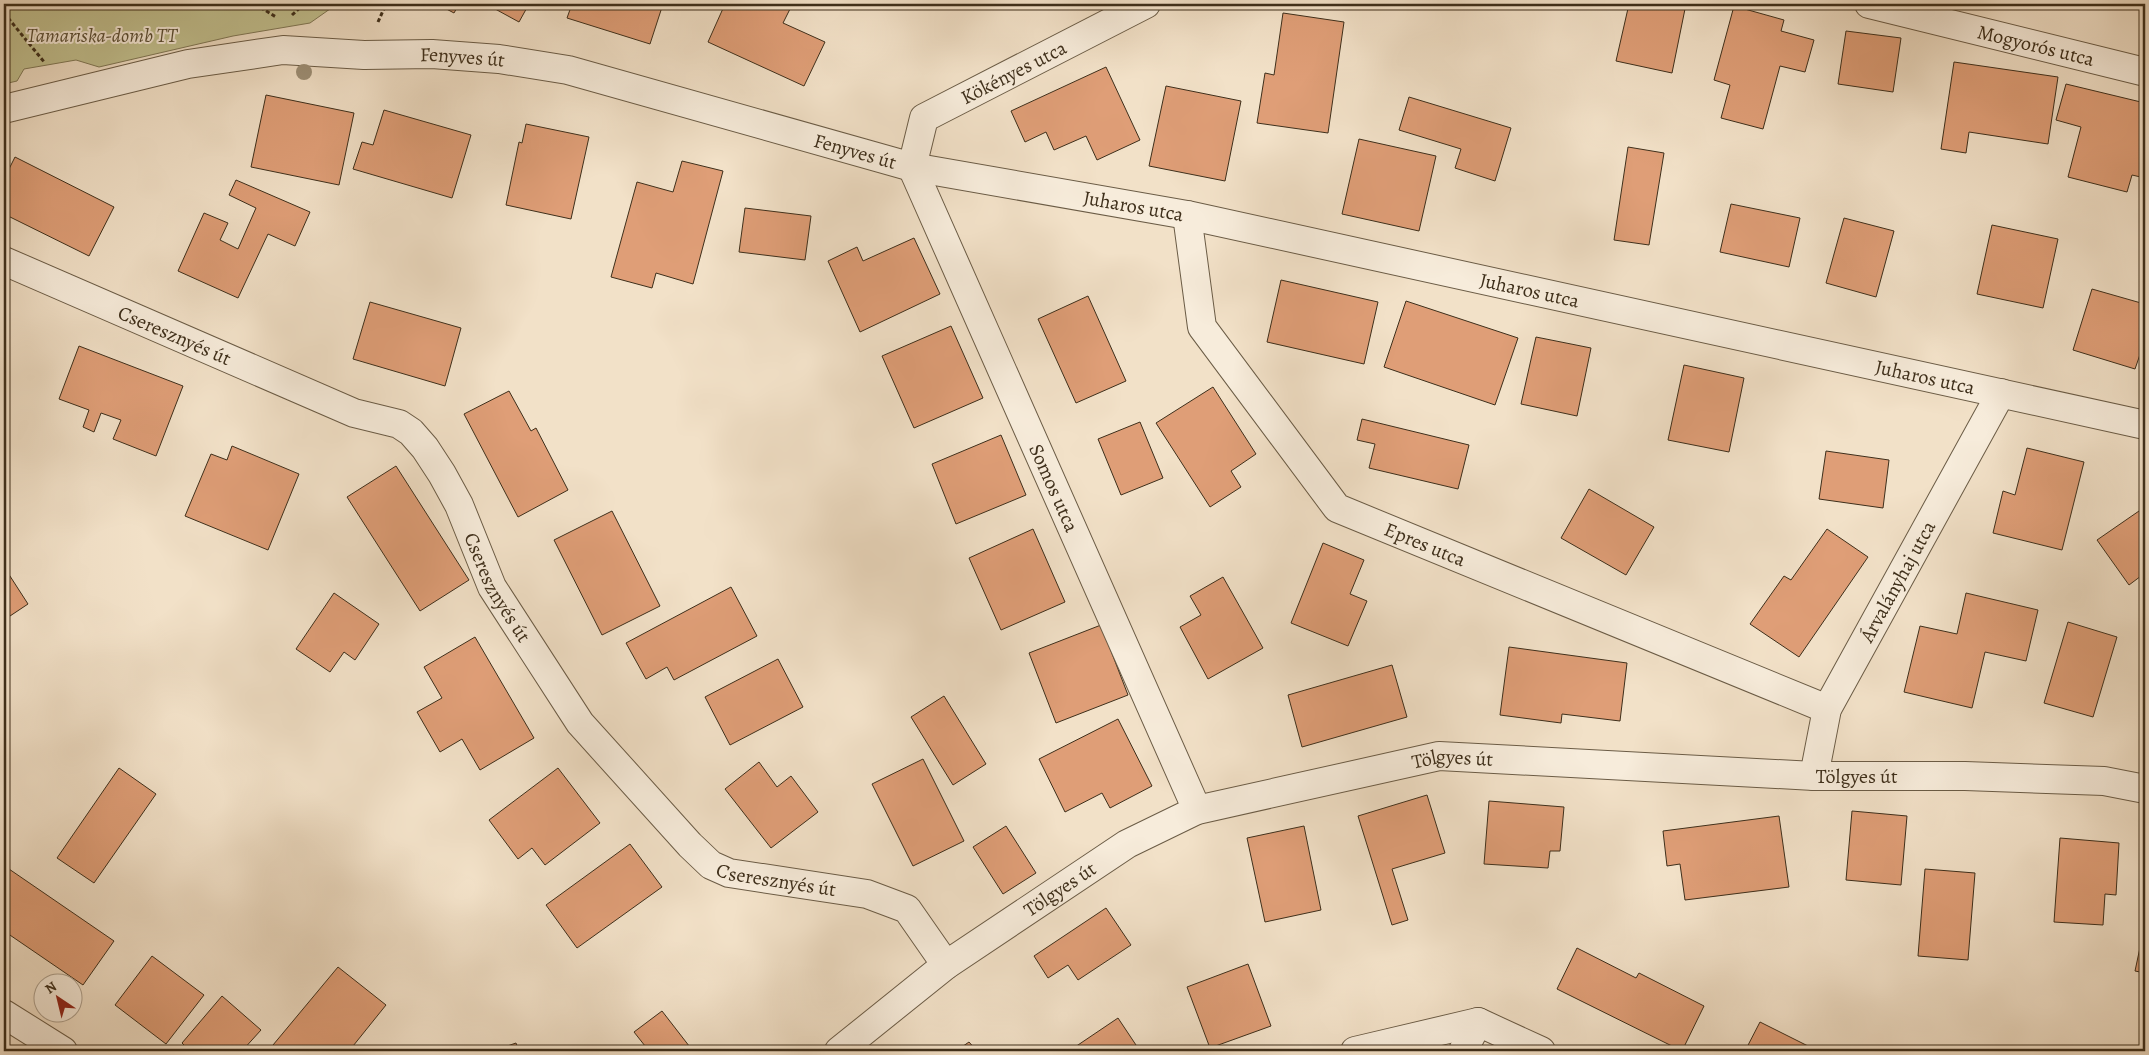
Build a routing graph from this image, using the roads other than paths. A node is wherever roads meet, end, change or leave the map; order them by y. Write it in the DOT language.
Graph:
graph roads {
  1 [pos="1146,4"];
  2 [pos="1869,4"];
  3 [pos="2145,72"];
  4 [pos="4,109"];
  5 [pos="912,167"];
  6 [pos="1187,215"];
  7 [pos="4,260"];
  8 [pos="2001,393"];
  9 [pos="2145,425"];
  10 [pos="1826,709"];
  11 [pos="1814,776"];
  12 [pos="2145,789"];
  13 [pos="1197,810"];
  14 [pos="946,965"];
  15 [pos="4,1014"];
  16 [pos="1478,1022"];
  17 [pos="62,1051"];
  18 [pos="839,1051"];
  19 [pos="1355,1051"];
  20 [pos="1463,1051"];
  21 [pos="1541,1051"];
  1 -- 5 [label="street, Kökényes utca"];
  2 -- 3 [label="street, Mogyorós utca"];
  4 -- 5 [label="street, Fenyves út"];
  5 -- 6 [label="street, Juharos utca"];
  5 -- 13 [label="street, Somos utca"];
  6 -- 8 [label="street, Juharos utca"];
  6 -- 10 [label="street, Epres utca"];
  7 -- 14 [label="street, Cseresznyés út"];
  8 -- 9 [label="street, Juharos utca"];
  8 -- 10 [label="street, Árvalányhaj utca"];
  10 -- 11 [label="street, Árvalányhaj utca"];
  11 -- 12 [label="street, Tölgyes út"];
  11 -- 13 [label="street, Tölgyes út"];
  13 -- 14 [label="street, Tölgyes út"];
  14 -- 18 [label="street, Tölgyes út"];
  15 -- 17 [label="street"];
  16 -- 19 [label="street"];
  16 -- 20 [label="street"];
  16 -- 21 [label="street"];
}
